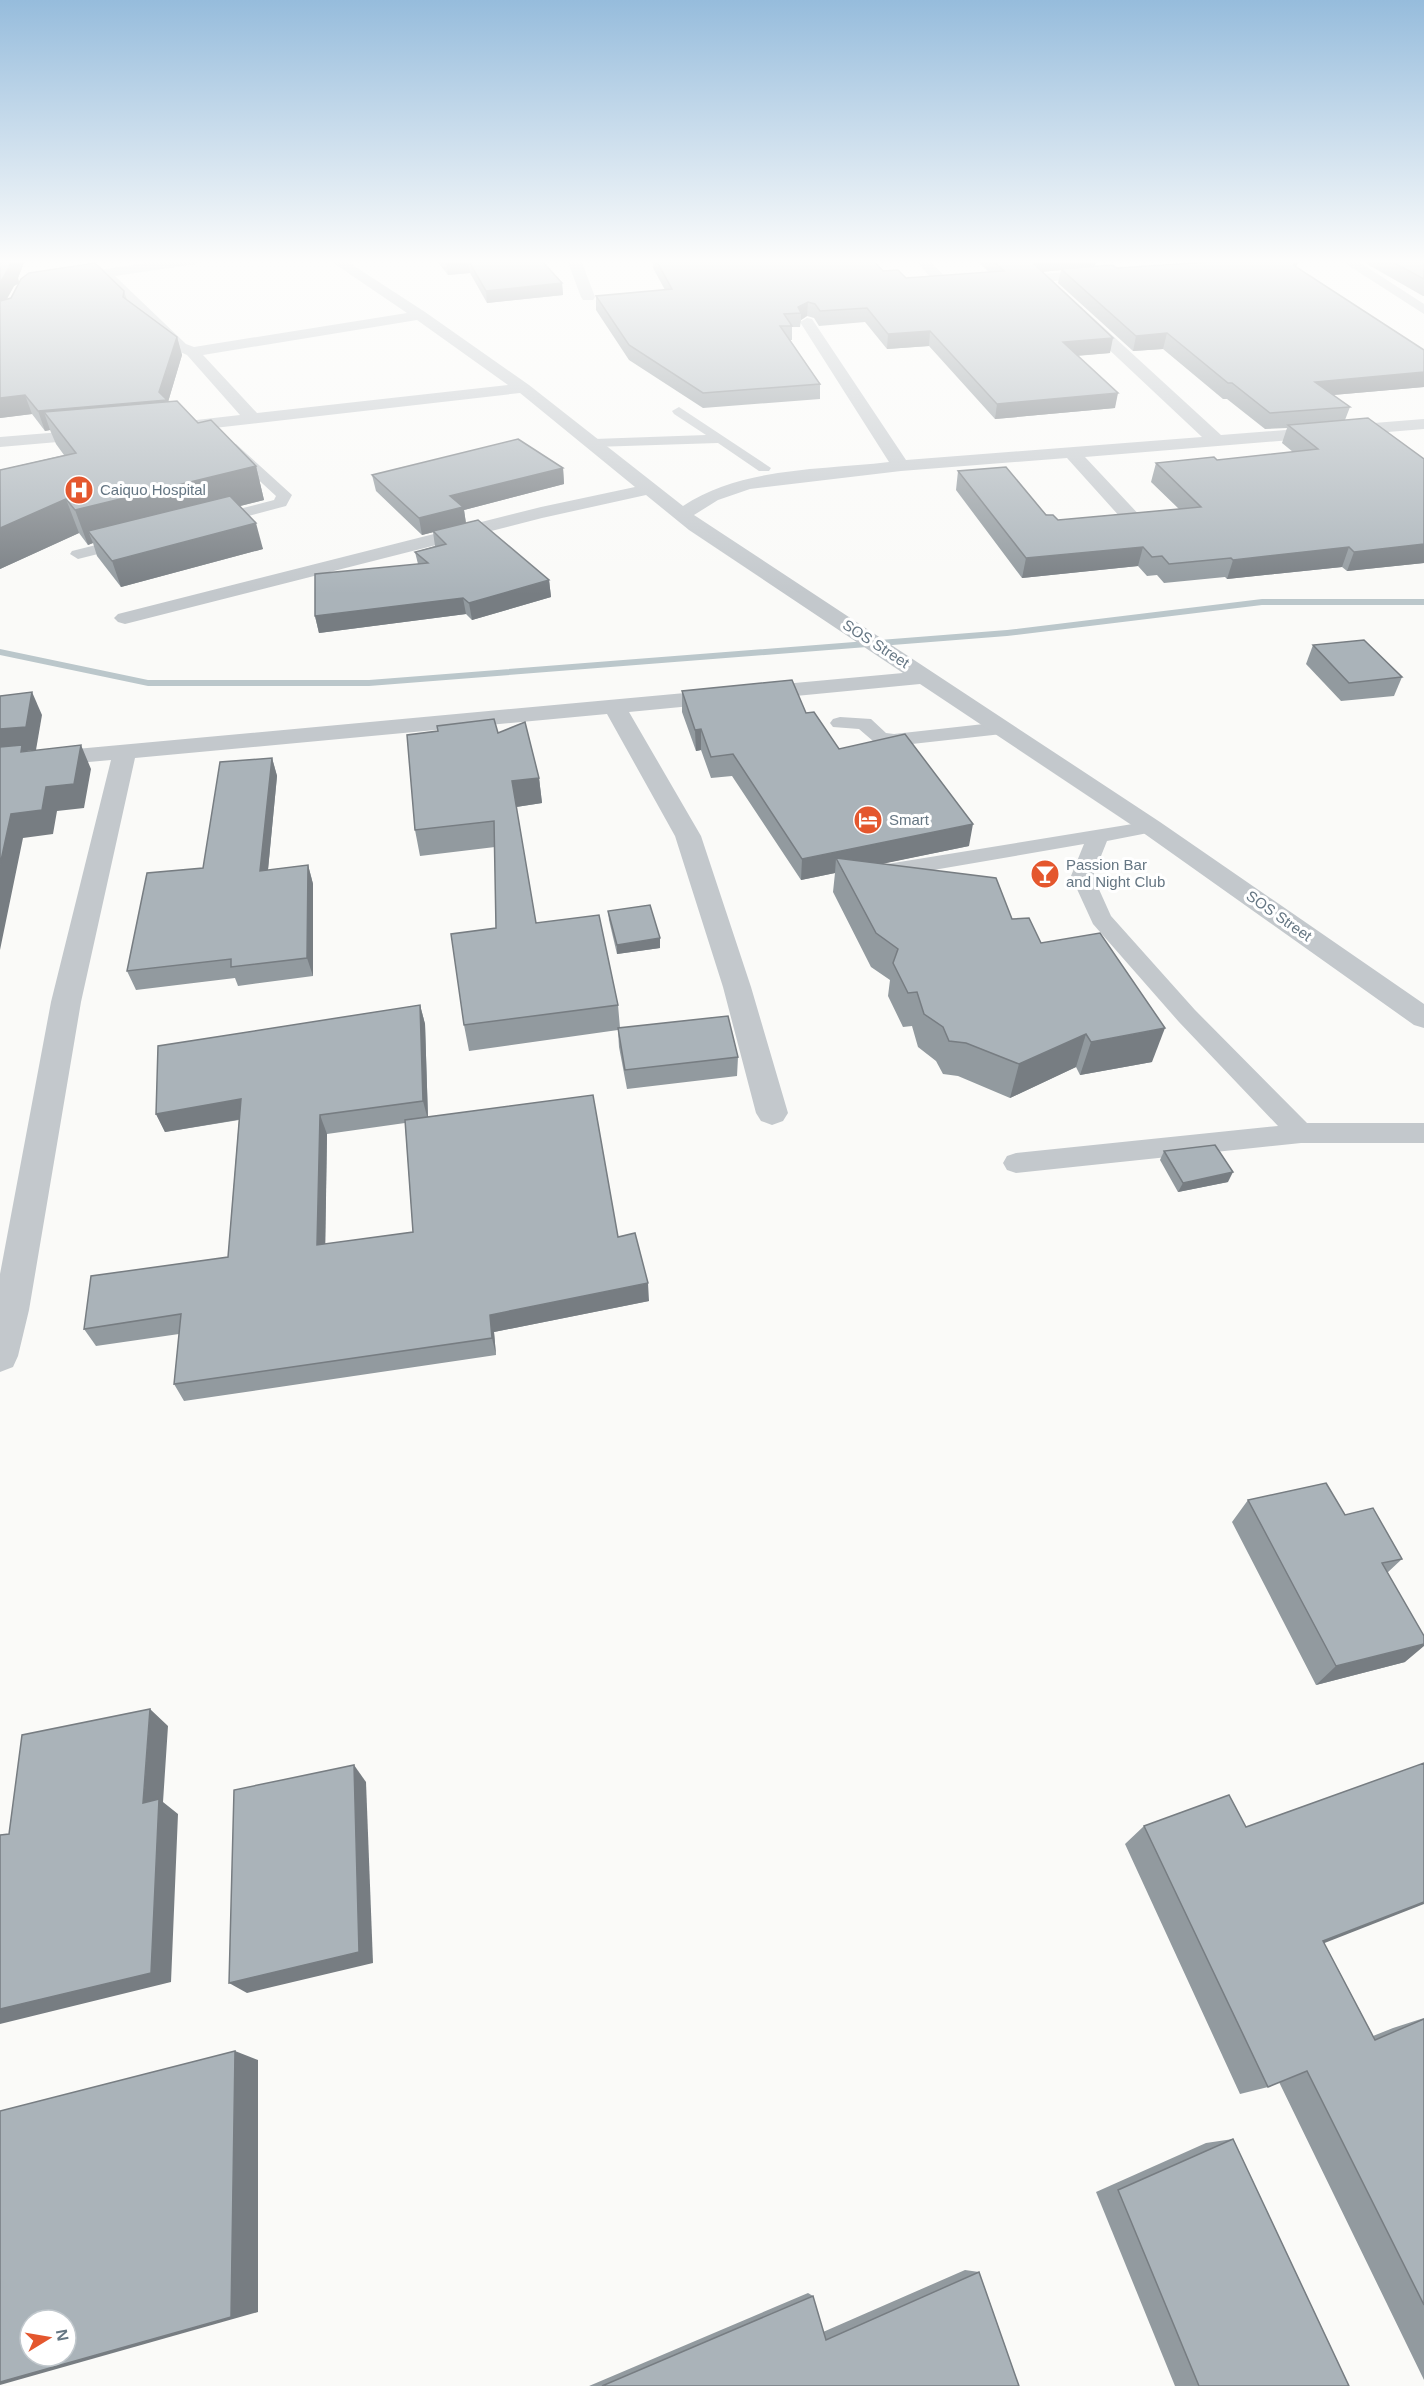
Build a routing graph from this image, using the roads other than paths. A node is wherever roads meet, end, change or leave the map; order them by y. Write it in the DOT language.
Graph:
graph roads {
  1 [pos="210,371"];
  2 [pos="500,371"];
  3 [pos="839,371"];
  4 [pos="1142,371"];
  5 [pos="523,388"];
  6 [pos="679,411"];
  7 [pos="252,418"];
  8 [pos="210,424"];
  9 [pos="1422,426"];
  10 [pos="156,430"];
  11 [pos="114,433"];
  12 [pos="721,439"];
  13 [pos="0,442"];
  14 [pos="1218,442"];
  15 [pos="594,443"];
  16 [pos="1072,453"];
  17 [pos="901,466"];
  18 [pos="764,468"];
  19 [pos="650,489"];
  20 [pos="682,515"];
  21 [pos="1137,524"];
  22 [pos="191,526"];
  23 [pos="146,537"];
  24 [pos="78,554"];
  25 [pos="125,618"];
  26 [pos="927,677"];
  27 [pos="615,705"];
  28 [pos="840,723"];
  29 [pos="1002,729"];
  30 [pos="125,750"];
  31 [pos="0,763"];
  32 [pos="1151,827"];
  33 [pos="1098,837"];
  34 [pos="881,872"];
  35 [pos="1424,1018"];
  36 [pos="772,1113"];
  37 [pos="1301,1133"];
  38 [pos="1424,1133"];
  39 [pos="1016,1163"];
  40 [pos="0,1356"];
  1 -- 7 [label="street"];
  2 -- 5 [label="street, SOS Street"];
  3 -- 17 [label="street"];
  4 -- 14 [label="street"];
  5 -- 7 [label="street"];
  5 -- 15 [label="street, SOS Street"];
  6 -- 12 [label="lane"];
  7 -- 8 [label="street"];
  8 -- 10 [label="street"];
  8 -- 22 [label="lane"];
  9 -- 14 [label="street"];
  11 -- 13 [label="street"];
  12 -- 15 [label="lane"];
  12 -- 18 [label="lane"];
  14 -- 16 [label="street"];
  15 -- 19 [label="street, SOS Street"];
  16 -- 17 [label="street"];
  16 -- 21 [label="street"];
  17 -- 20 [label="street"];
  19 -- 20 [label="street, SOS Street"];
  19 -- 25 [label="street"];
  20 -- 26 [label="street, SOS Street"];
  23 -- 24 [label="lane"];
  26 -- 27 [label="street"];
  26 -- 29 [label="street, SOS Street"];
  27 -- 30 [label="street"];
  27 -- 36 [label="street"];
  28 -- 29 [label="lane"];
  29 -- 32 [label="street, SOS Street"];
  30 -- 31 [label="street"];
  30 -- 40 [label="street"];
  32 -- 33 [label="lane"];
  32 -- 35 [label="street, SOS Street"];
  33 -- 34 [label="lane"];
  33 -- 37 [label="lane"];
  37 -- 38 [label="lane"];
  37 -- 39 [label="lane"];
}
